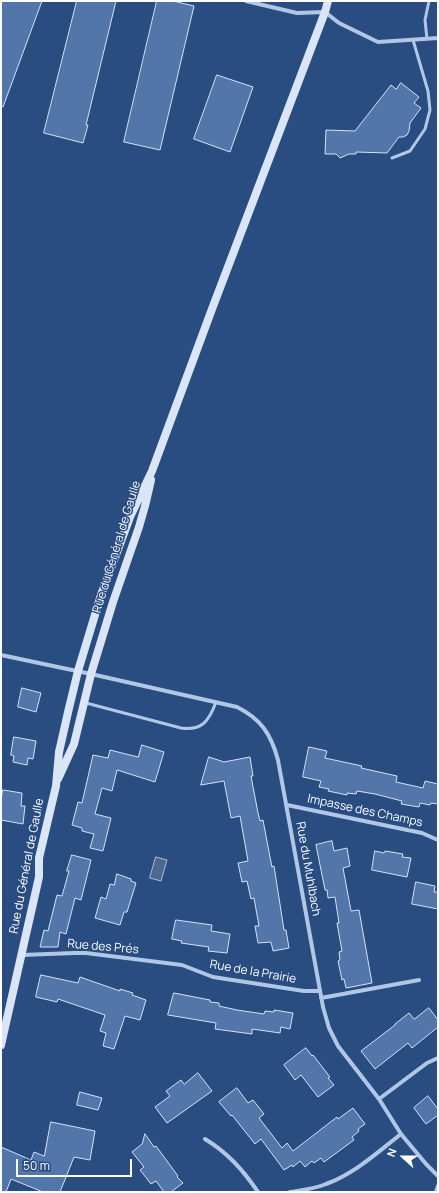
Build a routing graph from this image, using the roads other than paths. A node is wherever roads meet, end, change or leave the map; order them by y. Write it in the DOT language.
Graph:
graph roads {
  1 [pos="246,1"];
  2 [pos="328,1"];
  3 [pos="429,1"];
  4 [pos="325,12"];
  5 [pos="438,38"];
  6 [pos="427,39"];
  7 [pos="413,40"];
  8 [pos="392,158"];
  9 [pos="152,470"];
  10 [pos="1,654"];
  11 [pos="78,671"];
  12 [pos="91,674"];
  13 [pos="84,702"];
  14 [pos="216,702"];
  15 [pos="56,786"];
  16 [pos="287,805"];
  17 [pos="438,840"];
  18 [pos="21,956"];
  19 [pos="160,963"];
  20 [pos="419,980"];
  21 [pos="320,991"];
  22 [pos="321,998"];
  23 [pos="1,1045"];
  24 [pos="438,1058"];
  25 [pos="379,1099"];
  26 [pos="401,1134"];
  27 [pos="205,1139"];
  28 [pos="438,1176"];
  29 [pos="438,1186"];
  30 [pos="258,1192"];
  31 [pos="290,1192"];
  32 [pos="436,1192"];
  1 -- 4 [label="street"];
  2 -- 4 [label="street"];
  3 -- 6 [label="lane"];
  4 -- 7 [label="street"];
  4 -- 9 [label="street"];
  5 -- 6 [label="street"];
  6 -- 7 [label="street"];
  7 -- 8 [label="lane"];
  9 -- 11 [label="street, Rue du Général de Gaulle"];
  9 -- 12 [label="street, Rue du Général de Gaulle"];
  10 -- 11 [label="street, Rue du Muhlbach"];
  11 -- 12 [label="street, Rue du Muhlbach"];
  11 -- 15 [label="street, Rue du Général de Gaulle"];
  12 -- 13 [label="street, Rue du Général de Gaulle"];
  12 -- 14 [label="street, Rue du Muhlbach"];
  13 -- 14 [label="lane"];
  13 -- 15 [label="street, Rue du Général de Gaulle"];
  14 -- 16 [label="street, Rue du Muhlbach"];
  15 -- 18 [label="street, Rue du Général de Gaulle"];
  16 -- 17 [label="street, Impasse des Champs"];
  16 -- 21 [label="street, Rue du Muhlbach"];
  18 -- 19 [label="street, Rue des Prés"];
  18 -- 23 [label="street, Rue du Général de Gaulle"];
  19 -- 21 [label="street, Rue de la Prairie"];
  20 -- 22 [label="street"];
  21 -- 22 [label="street, Rue du Muhlbach"];
  22 -- 25 [label="street, Rue du Muhlbach"];
  24 -- 25 [label="street"];
  25 -- 26 [label="street, Rue du Muhlbach"];
  26 -- 28 [label="street, Rue du Muhlbach"];
  26 -- 31 [label="street"];
  27 -- 30 [label="street"];
  29 -- 32 [label="street"];
}
